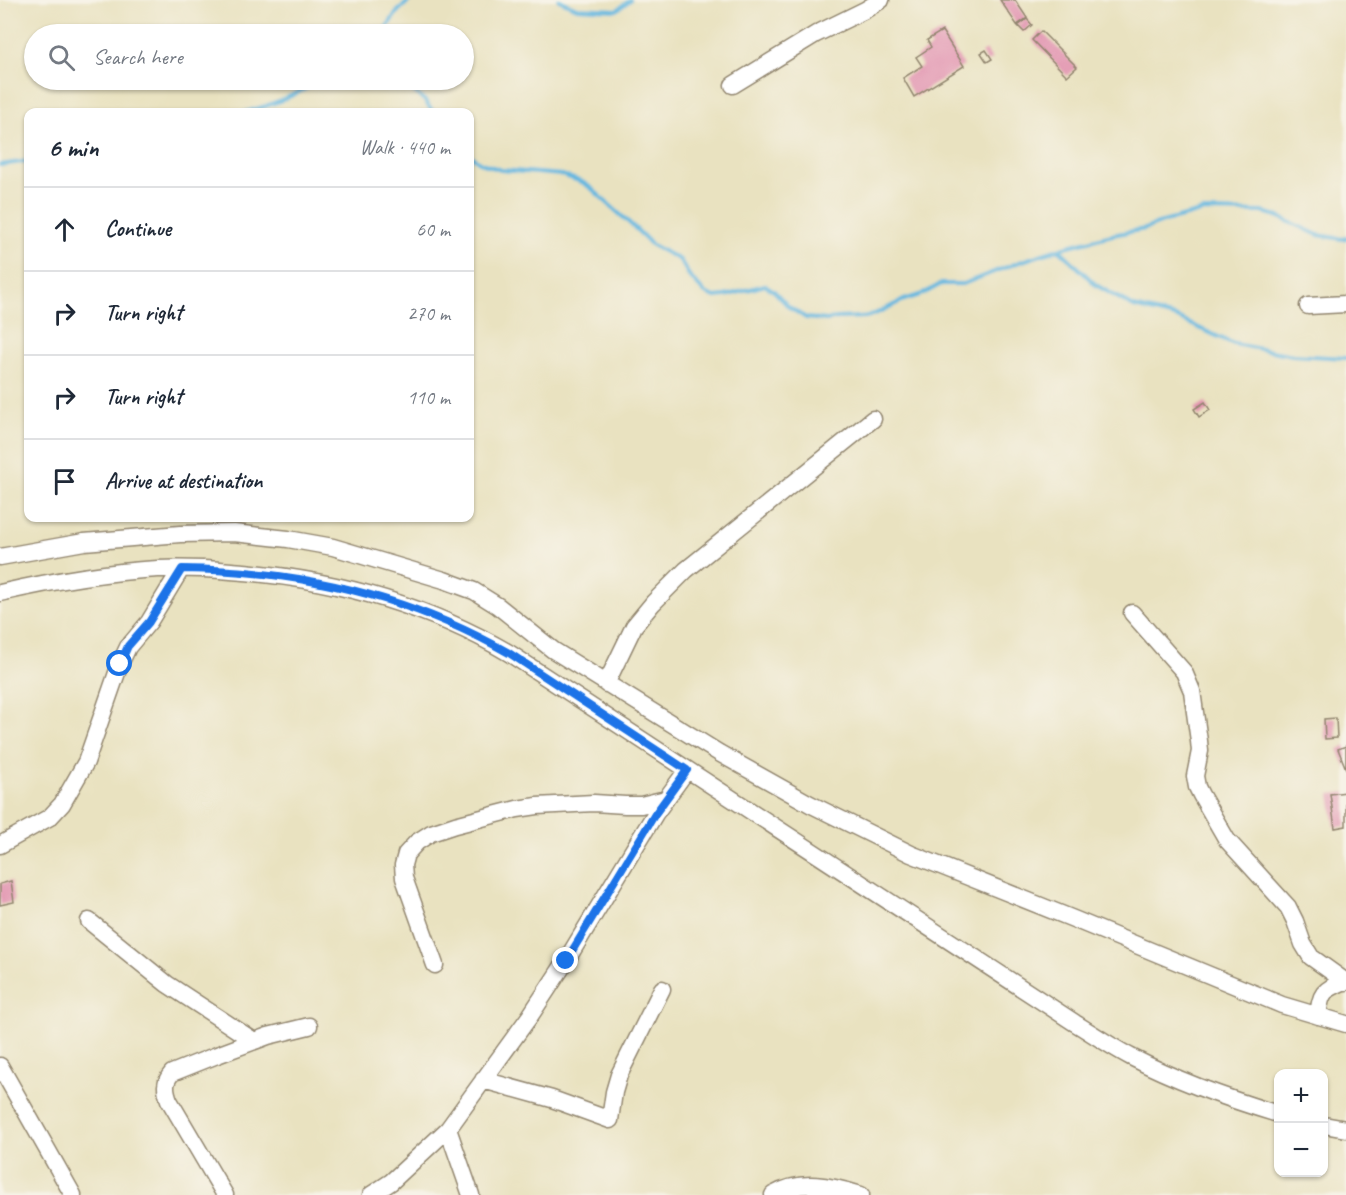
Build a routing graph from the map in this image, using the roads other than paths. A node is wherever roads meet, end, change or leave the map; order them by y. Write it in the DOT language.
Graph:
graph roads {
  1 [pos="881,0"];
  2 [pos="733,85"];
  3 [pos="1346,304"];
  4 [pos="1308,306"];
  5 [pos="873,419"];
  6 [pos="0,557"];
  7 [pos="182,569"];
  8 [pos="0,593"];
  9 [pos="1132,614"];
  10 [pos="606,684"];
  11 [pos="687,770"];
  12 [pos="666,799"];
  13 [pos="0,845"];
  14 [pos="89,921"];
  15 [pos="435,965"];
  16 [pos="1346,981"];
  17 [pos="662,989"];
  18 [pos="1318,1016"];
  19 [pos="1346,1024"];
  20 [pos="309,1026"];
  21 [pos="254,1041"];
  22 [pos="0,1066"];
  23 [pos="483,1080"];
  24 [pos="1274,1113"];
  25 [pos="1328,1126"];
  26 [pos="448,1129"];
  27 [pos="1346,1129"];
  28 [pos="73,1195"];
  29 [pos="225,1195"];
  30 [pos="371,1195"];
  31 [pos="471,1195"];
  32 [pos="773,1195"];
  33 [pos="861,1195"];
  1 -- 2 [label="street"];
  3 -- 4 [label="street"];
  5 -- 10 [label="street"];
  6 -- 10 [label="street"];
  7 -- 8 [label="street"];
  7 -- 11 [label="street"];
  7 -- 13 [label="street"];
  9 -- 16 [label="street"];
  10 -- 18 [label="street"];
  11 -- 12 [label="street"];
  11 -- 24 [label="street"];
  12 -- 15 [label="street"];
  12 -- 23 [label="street"];
  14 -- 21 [label="street"];
  16 -- 18 [label="street"];
  17 -- 23 [label="street"];
  18 -- 19 [label="street"];
  20 -- 21 [label="street"];
  21 -- 29 [label="street"];
  22 -- 28 [label="street"];
  23 -- 26 [label="street"];
  25 -- 27 [label="street"];
  26 -- 30 [label="street"];
  26 -- 31 [label="street"];
  32 -- 33 [label="street"];
}
